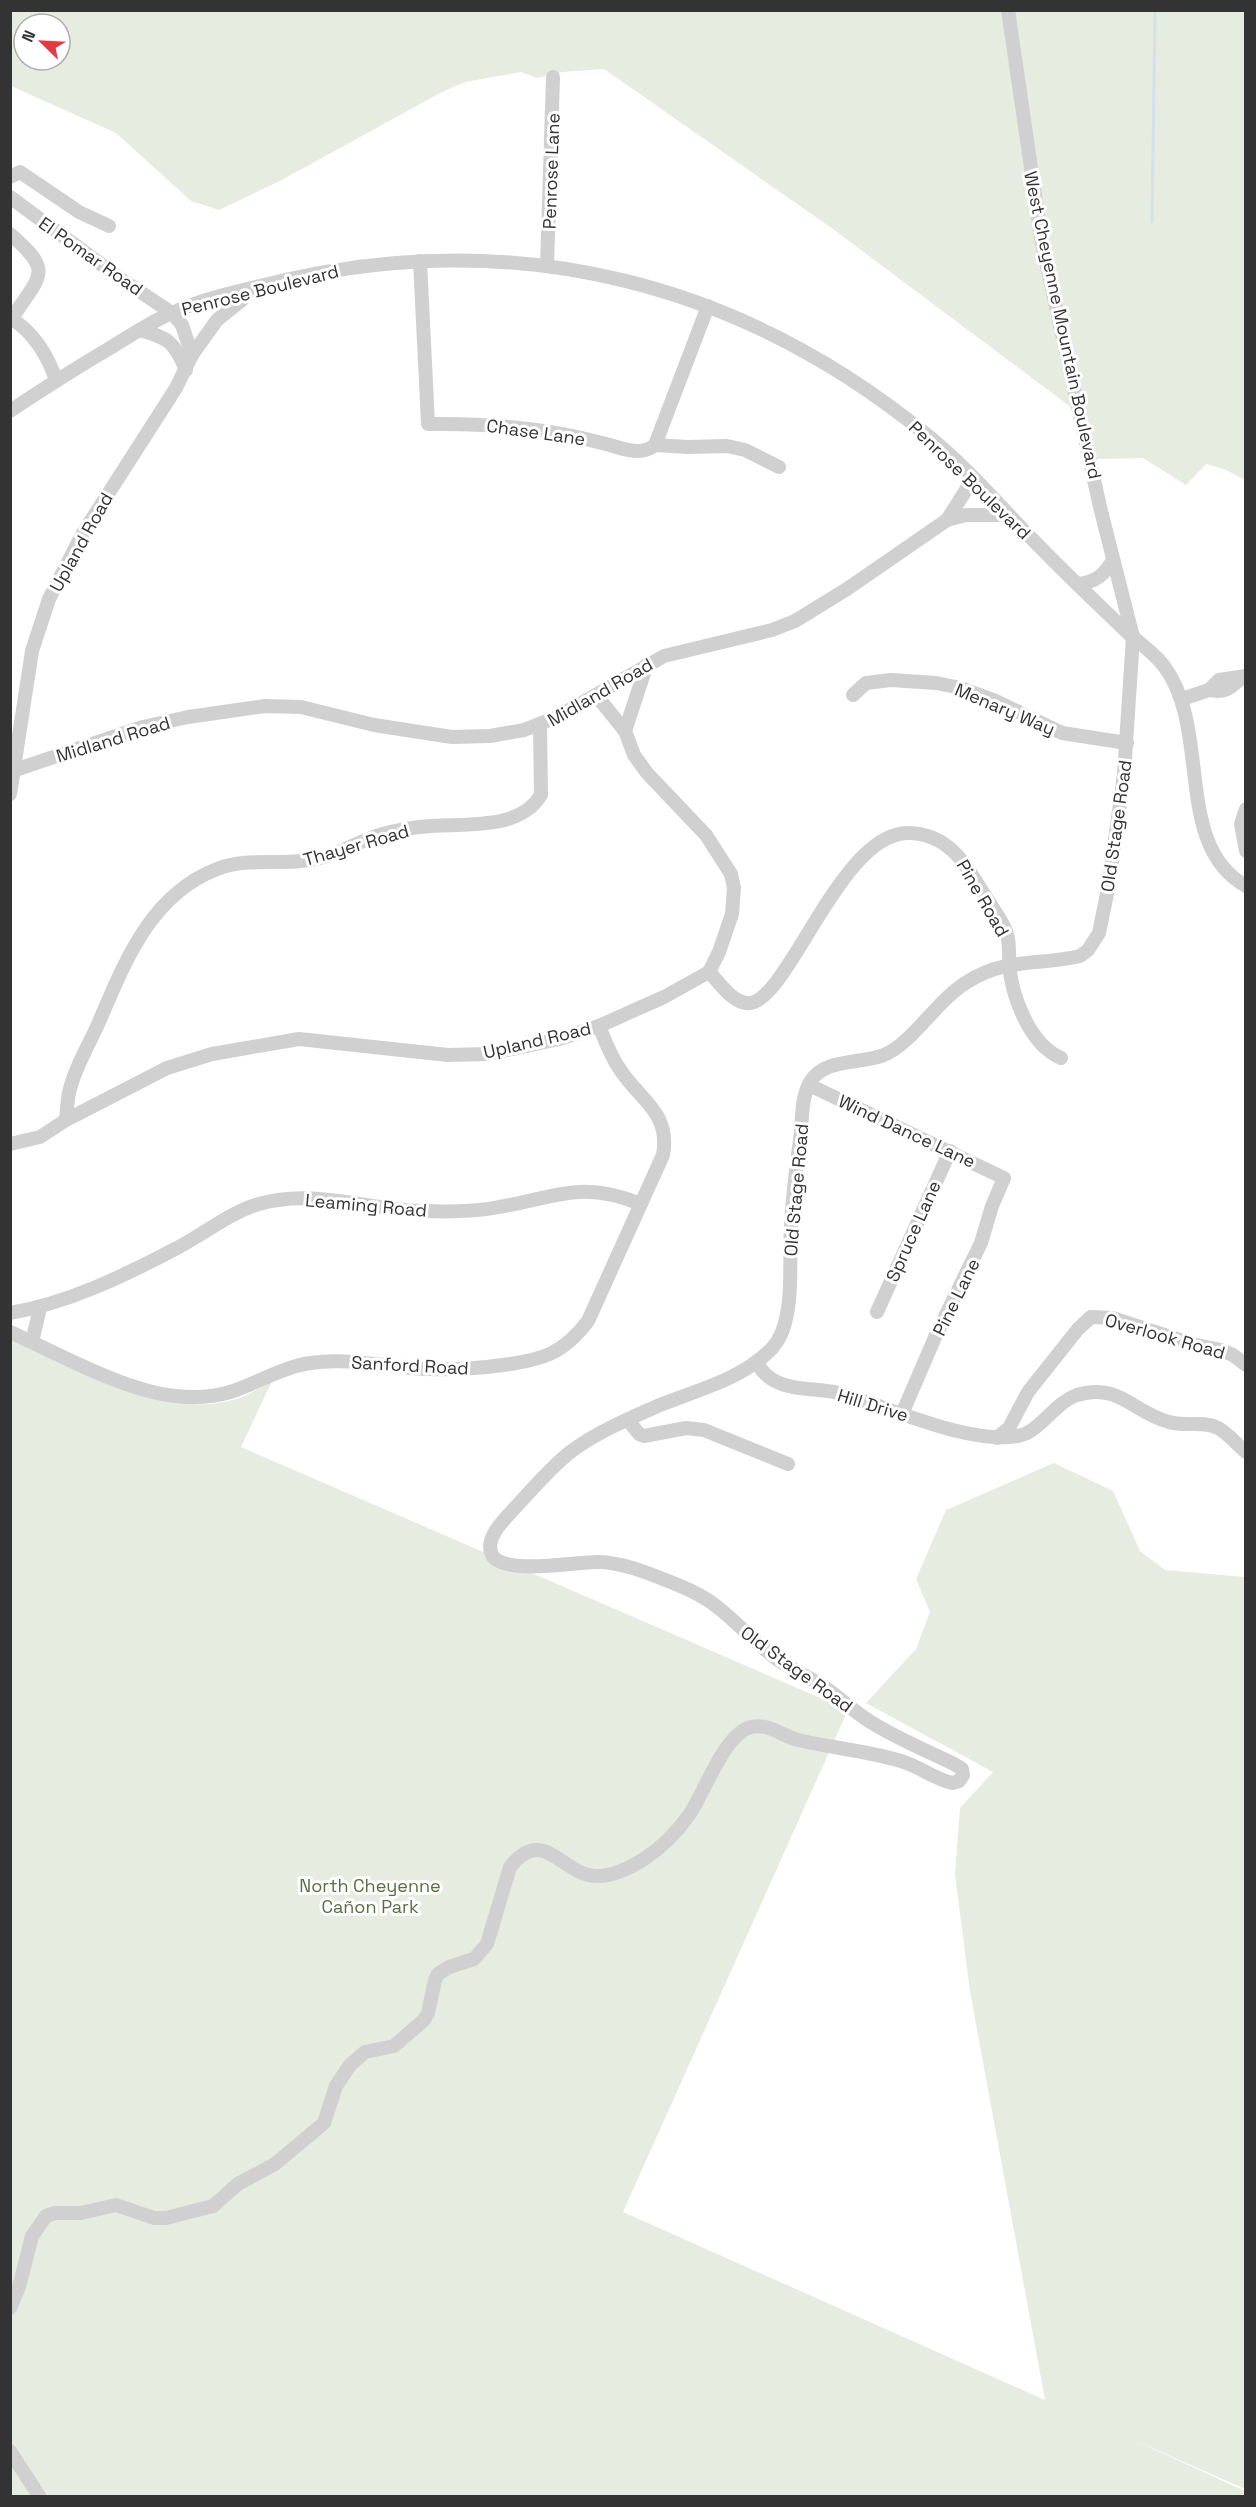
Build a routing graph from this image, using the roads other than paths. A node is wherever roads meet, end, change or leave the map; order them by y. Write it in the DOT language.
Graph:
graph roads {
  1 [pos="1008,10"];
  2 [pos="554,77"];
  3 [pos="10,177"];
  4 [pos="10,197"];
  5 [pos="109,226"];
  6 [pos="10,234"];
  7 [pos="420,261"];
  8 [pos="547,264"];
  9 [pos="251,289"];
  10 [pos="708,306"];
  11 [pos="172,313"];
  12 [pos="11,318"];
  13 [pos="140,330"];
  14 [pos="192,355"];
  15 [pos="186,370"];
  16 [pos="56,380"];
  17 [pos="10,411"];
  18 [pos="655,445"];
  19 [pos="779,467"];
  20 [pos="973,479"];
  21 [pos="1009,515"];
  22 [pos="946,520"];
  23 [pos="1113,560"];
  24 [pos="1078,584"];
  25 [pos="1133,637"];
  26 [pos="647,664"];
  27 [pos="1243,677"];
  28 [pos="596,694"];
  29 [pos="853,695"];
  30 [pos="1182,699"];
  31 [pos="540,726"];
  32 [pos="625,731"];
  33 [pos="1127,743"];
  34 [pos="15,770"];
  35 [pos="10,794"];
  36 [pos="1245,809"];
  37 [pos="1245,851"];
  38 [pos="1245,886"];
  39 [pos="1009,964"];
  40 [pos="709,972"];
  41 [pos="599,1026"];
  42 [pos="1060,1058"];
  43 [pos="809,1085"];
  44 [pos="66,1120"];
  45 [pos="10,1144"];
  46 [pos="950,1151"];
  47 [pos="1004,1178"];
  48 [pos="641,1204"];
  49 [pos="40,1308"];
  50 [pos="10,1312"];
  51 [pos="878,1312"];
  52 [pos="10,1332"];
  53 [pos="32,1342"];
  54 [pos="756,1362"];
  55 [pos="1245,1365"];
  56 [pos="902,1414"];
  57 [pos="628,1420"];
  58 [pos="997,1438"];
  59 [pos="1245,1452"];
  60 [pos="788,1464"];
  61 [pos="10,2308"];
  62 [pos="10,2451"];
  63 [pos="39,2496"];
  1 -- 23 [label="street, West Cheyenne Mountain Boulevard"];
  2 -- 8 [label="street, Penrose Lane"];
  3 -- 5 [label="street"];
  4 -- 11 [label="street, El Pomar Road"];
  6 -- 12 [label="street"];
  7 -- 8 [label="street, Penrose Boulevard"];
  7 -- 9 [label="street, Penrose Boulevard"];
  7 -- 18 [label="street, Chase Lane"];
  8 -- 10 [label="street, Penrose Boulevard"];
  9 -- 11 [label="street, Penrose Boulevard"];
  9 -- 14 [label="street, Upland Road"];
  10 -- 18 [label="street"];
  10 -- 20 [label="street, Penrose Boulevard"];
  11 -- 13 [label="street, Penrose Boulevard"];
  11 -- 14 [label="street"];
  12 -- 16 [label="street"];
  13 -- 15 [label="street"];
  13 -- 16 [label="street, Penrose Boulevard"];
  14 -- 15 [label="street, Upland Road"];
  15 -- 34 [label="street, Upland Road"];
  16 -- 17 [label="street, Penrose Boulevard"];
  18 -- 19 [label="street"];
  20 -- 21 [label="street, Penrose Boulevard"];
  20 -- 22 [label="street, Midland Road"];
  21 -- 22 [label="street, Midland Road"];
  21 -- 24 [label="street, Penrose Boulevard"];
  22 -- 26 [label="street, Midland Road"];
  23 -- 24 [label="street"];
  23 -- 25 [label="street, West Cheyenne Mountain Boulevard"];
  24 -- 25 [label="street, Penrose Boulevard"];
  25 -- 30 [label="street, Penrose Boulevard"];
  25 -- 33 [label="street, Old Stage Road"];
  26 -- 28 [label="street, Midland Road"];
  26 -- 32 [label="street"];
  27 -- 30 [label="street"];
  28 -- 31 [label="street, Midland Road"];
  28 -- 32 [label="street"];
  29 -- 33 [label="street, Menary Way"];
  30 -- 38 [label="street, Penrose Boulevard"];
  31 -- 34 [label="street, Midland Road"];
  31 -- 44 [label="street, Thayer Road"];
  32 -- 40 [label="street"];
  33 -- 39 [label="street, Old Stage Road"];
  34 -- 35 [label="street, Upland Road"];
  36 -- 37 [label="street"];
  39 -- 40 [label="street, Pine Road"];
  39 -- 42 [label="street, Pine Road"];
  39 -- 43 [label="street, Old Stage Road"];
  40 -- 41 [label="street, Upland Road"];
  41 -- 44 [label="street, Upland Road"];
  41 -- 48 [label="street, Sanford Road"];
  43 -- 46 [label="street, Wind Dance Lane"];
  43 -- 54 [label="street, Old Stage Road"];
  44 -- 45 [label="street, Upland Road"];
  46 -- 47 [label="street, Wind Dance Lane"];
  46 -- 51 [label="street, Spruce Lane"];
  47 -- 56 [label="street, Pine Lane"];
  48 -- 49 [label="street, Leaming Road"];
  48 -- 53 [label="street, Sanford Road"];
  49 -- 50 [label="street, Leaming Road"];
  49 -- 53 [label="street"];
  52 -- 53 [label="street, Sanford Road"];
  54 -- 56 [label="street, Hill Drive"];
  54 -- 57 [label="street, Old Stage Road"];
  55 -- 58 [label="street, Overlook Road"];
  56 -- 58 [label="street, Hill Drive"];
  57 -- 60 [label="street"];
  57 -- 61 [label="street, Old Stage Road"];
  58 -- 59 [label="street"];
  62 -- 63 [label="street"];
}
